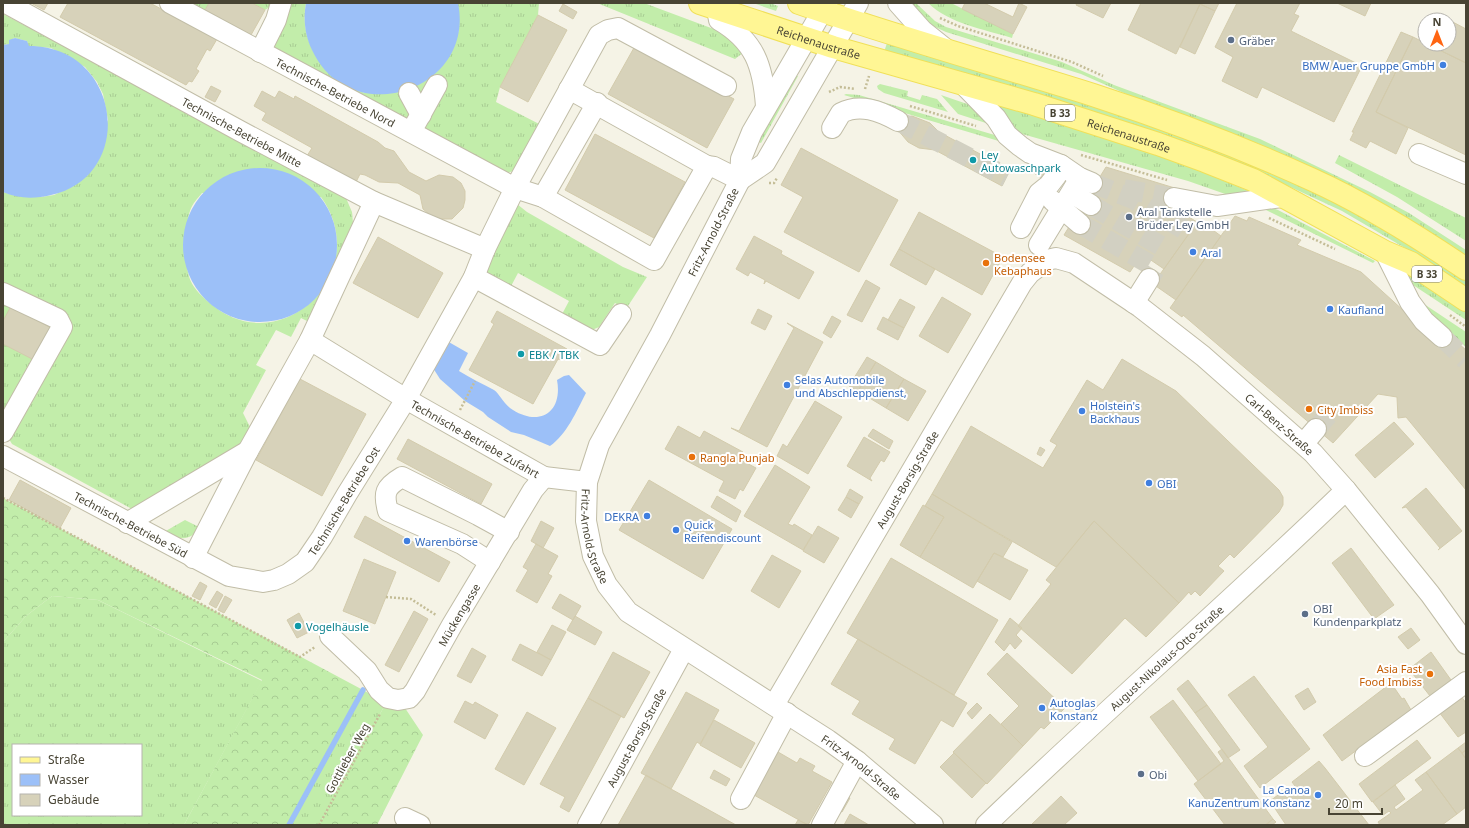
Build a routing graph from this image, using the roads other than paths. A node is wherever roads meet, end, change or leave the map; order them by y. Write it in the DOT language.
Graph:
graph roads {
  1 [pos="6,3"];
  2 [pos="170,3"];
  3 [pos="281,3"];
  4 [pos="799,3"];
  5 [pos="898,3"];
  6 [pos="708,6"];
  7 [pos="824,7"];
  8 [pos="853,12"];
  9 [pos="806,38"];
  10 [pos="833,47"];
  11 [pos="260,52"];
  12 [pos="950,53"];
  13 [pos="962,83"];
  14 [pos="437,85"];
  15 [pos="726,86"];
  16 [pos="569,88"];
  17 [pos="409,93"];
  18 [pos="597,103"];
  19 [pos="766,106"];
  20 [pos="421,115"];
  21 [pos="898,121"];
  22 [pos="832,128"];
  23 [pos="411,132"];
  24 [pos="1420,154"];
  25 [pos="1061,165"];
  26 [pos="707,166"];
  27 [pos="1466,174"];
  28 [pos="740,180"];
  29 [pos="515,188"];
  30 [pos="1077,191"];
  31 [pos="1039,193"];
  32 [pos="543,197"];
  33 [pos="1281,197"];
  34 [pos="1174,198"];
  35 [pos="374,202"];
  36 [pos="1091,205"];
  37 [pos="1080,224"];
  38 [pos="1021,228"];
  39 [pos="485,249"];
  40 [pos="1385,252"];
  41 [pos="1043,253"];
  42 [pos="1466,269"];
  43 [pos="474,277"];
  44 [pos="1149,279"];
  45 [pos="3,293"];
  46 [pos="1466,300"];
  47 [pos="1134,303"];
  48 [pos="621,314"];
  49 [pos="1442,337"];
  50 [pos="310,340"];
  51 [pos="406,399"];
  52 [pos="3,432"];
  53 [pos="248,451"];
  54 [pos="3,456"];
  55 [pos="544,477"];
  56 [pos="586,482"];
  57 [pos="1346,490"];
  58 [pos="127,523"];
  59 [pos="509,532"];
  60 [pos="193,558"];
  61 [pos="490,562"];
  62 [pos="263,582"];
  63 [pos="330,636"];
  64 [pos="1466,644"];
  65 [pos="684,650"];
  66 [pos="1466,682"];
  67 [pos="780,709"];
  68 [pos="1365,756"];
  69 [pos="857,761"];
  70 [pos="741,799"];
  71 [pos="588,825"];
  72 [pos="822,825"];
  73 [pos="933,825"];
  74 [pos="986,825"];
  1 -- 35 [label="street, Technische-Betriebe Mitte"];
  2 -- 11 [label="street, Technische-Betriebe Nord"];
  3 -- 11 [label="street"];
  4 -- 7 [label="main road, B 33"];
  5 -- 12 [label="street"];
  6 -- 9 [label="main road, Reichenaustraße / B 33"];
  6 -- 19 [label="street"];
  7 -- 8 [label="main road, B 33"];
  7 -- 9 [label="street, Fritz-Arnold-Straße"];
  8 -- 10 [label="street, Fritz-Arnold-Straße"];
  8 -- 12 [label="main road, B 33"];
  9 -- 10 [label="main road, Reichenaustraße / B 33"];
  9 -- 19 [label="street, Fritz-Arnold-Straße"];
  10 -- 13 [label="main road, Reichenaustraße / B 33"];
  10 -- 28 [label="street, Fritz-Arnold-Straße"];
  11 -- 23 [label="street, Technische-Betriebe Nord"];
  12 -- 42 [label="main road, B 33"];
  13 -- 25 [label="street"];
  13 -- 33 [label="main road, Reichenaustraße / B 33"];
  14 -- 20 [label="street"];
  15 -- 16 [label="street, Technische-Betriebe Ost"];
  16 -- 18 [label="street"];
  16 -- 29 [label="street, Technische-Betriebe Ost"];
  17 -- 20 [label="street"];
  18 -- 26 [label="street"];
  18 -- 32 [label="street"];
  19 -- 28 [label="street, Fritz-Arnold-Straße"];
  20 -- 23 [label="street"];
  21 -- 22 [label="street"];
  23 -- 29 [label="street, Technische-Betriebe Nord"];
  24 -- 27 [label="street"];
  25 -- 30 [label="street"];
  25 -- 31 [label="street"];
  26 -- 28 [label="street"];
  26 -- 32 [label="street"];
  28 -- 56 [label="street, Fritz-Arnold-Straße"];
  29 -- 32 [label="street"];
  29 -- 39 [label="street, Technische-Betriebe Ost"];
  30 -- 31 [label="street"];
  30 -- 36 [label="street"];
  30 -- 37 [label="street"];
  30 -- 41 [label="street"];
  31 -- 38 [label="street"];
  33 -- 34 [label="street"];
  33 -- 40 [label="main road, Reichenaustraße / B 33"];
  35 -- 39 [label="street, Technische-Betriebe Mitte"];
  35 -- 50 [label="street"];
  39 -- 43 [label="street, Technische-Betriebe Ost"];
  40 -- 46 [label="main road, Reichenaustraße / B 33"];
  40 -- 49 [label="street"];
  41 -- 47 [label="street, Carl-Benz-Straße"];
  41 -- 67 [label="street, August-Borsig-Straße"];
  43 -- 48 [label="street"];
  43 -- 51 [label="street, Technische-Betriebe Ost"];
  44 -- 47 [label="street"];
  45 -- 52 [label="street"];
  47 -- 57 [label="street, Carl-Benz-Straße"];
  50 -- 51 [label="street"];
  50 -- 53 [label="street"];
  51 -- 55 [label="street, Technische-Betriebe Zufahrt"];
  51 -- 62 [label="street, Technische-Betriebe Ost"];
  53 -- 58 [label="street"];
  53 -- 60 [label="street"];
  54 -- 58 [label="street, Technische-Betriebe Süd"];
  55 -- 56 [label="street"];
  55 -- 59 [label="street, Mückengasse"];
  56 -- 65 [label="street, Fritz-Arnold-Straße"];
  57 -- 64 [label="street, Carl-Benz-Straße"];
  57 -- 74 [label="street, August-Nikolaus-Otto-Straße"];
  58 -- 60 [label="street, Technische-Betriebe Süd"];
  59 -- 61 [label="street, Mückengasse"];
  59 -- 61 [label="street"];
  60 -- 62 [label="street, Technische-Betriebe Süd"];
  61 -- 63 [label="street, Mückengasse"];
  65 -- 67 [label="street, Fritz-Arnold-Straße"];
  65 -- 71 [label="street, August-Borsig-Straße"];
  66 -- 68 [label="street"];
  67 -- 69 [label="street, Fritz-Arnold-Straße"];
  67 -- 70 [label="street"];
  69 -- 72 [label="street"];
  69 -- 73 [label="street, Fritz-Arnold-Straße"];
}
